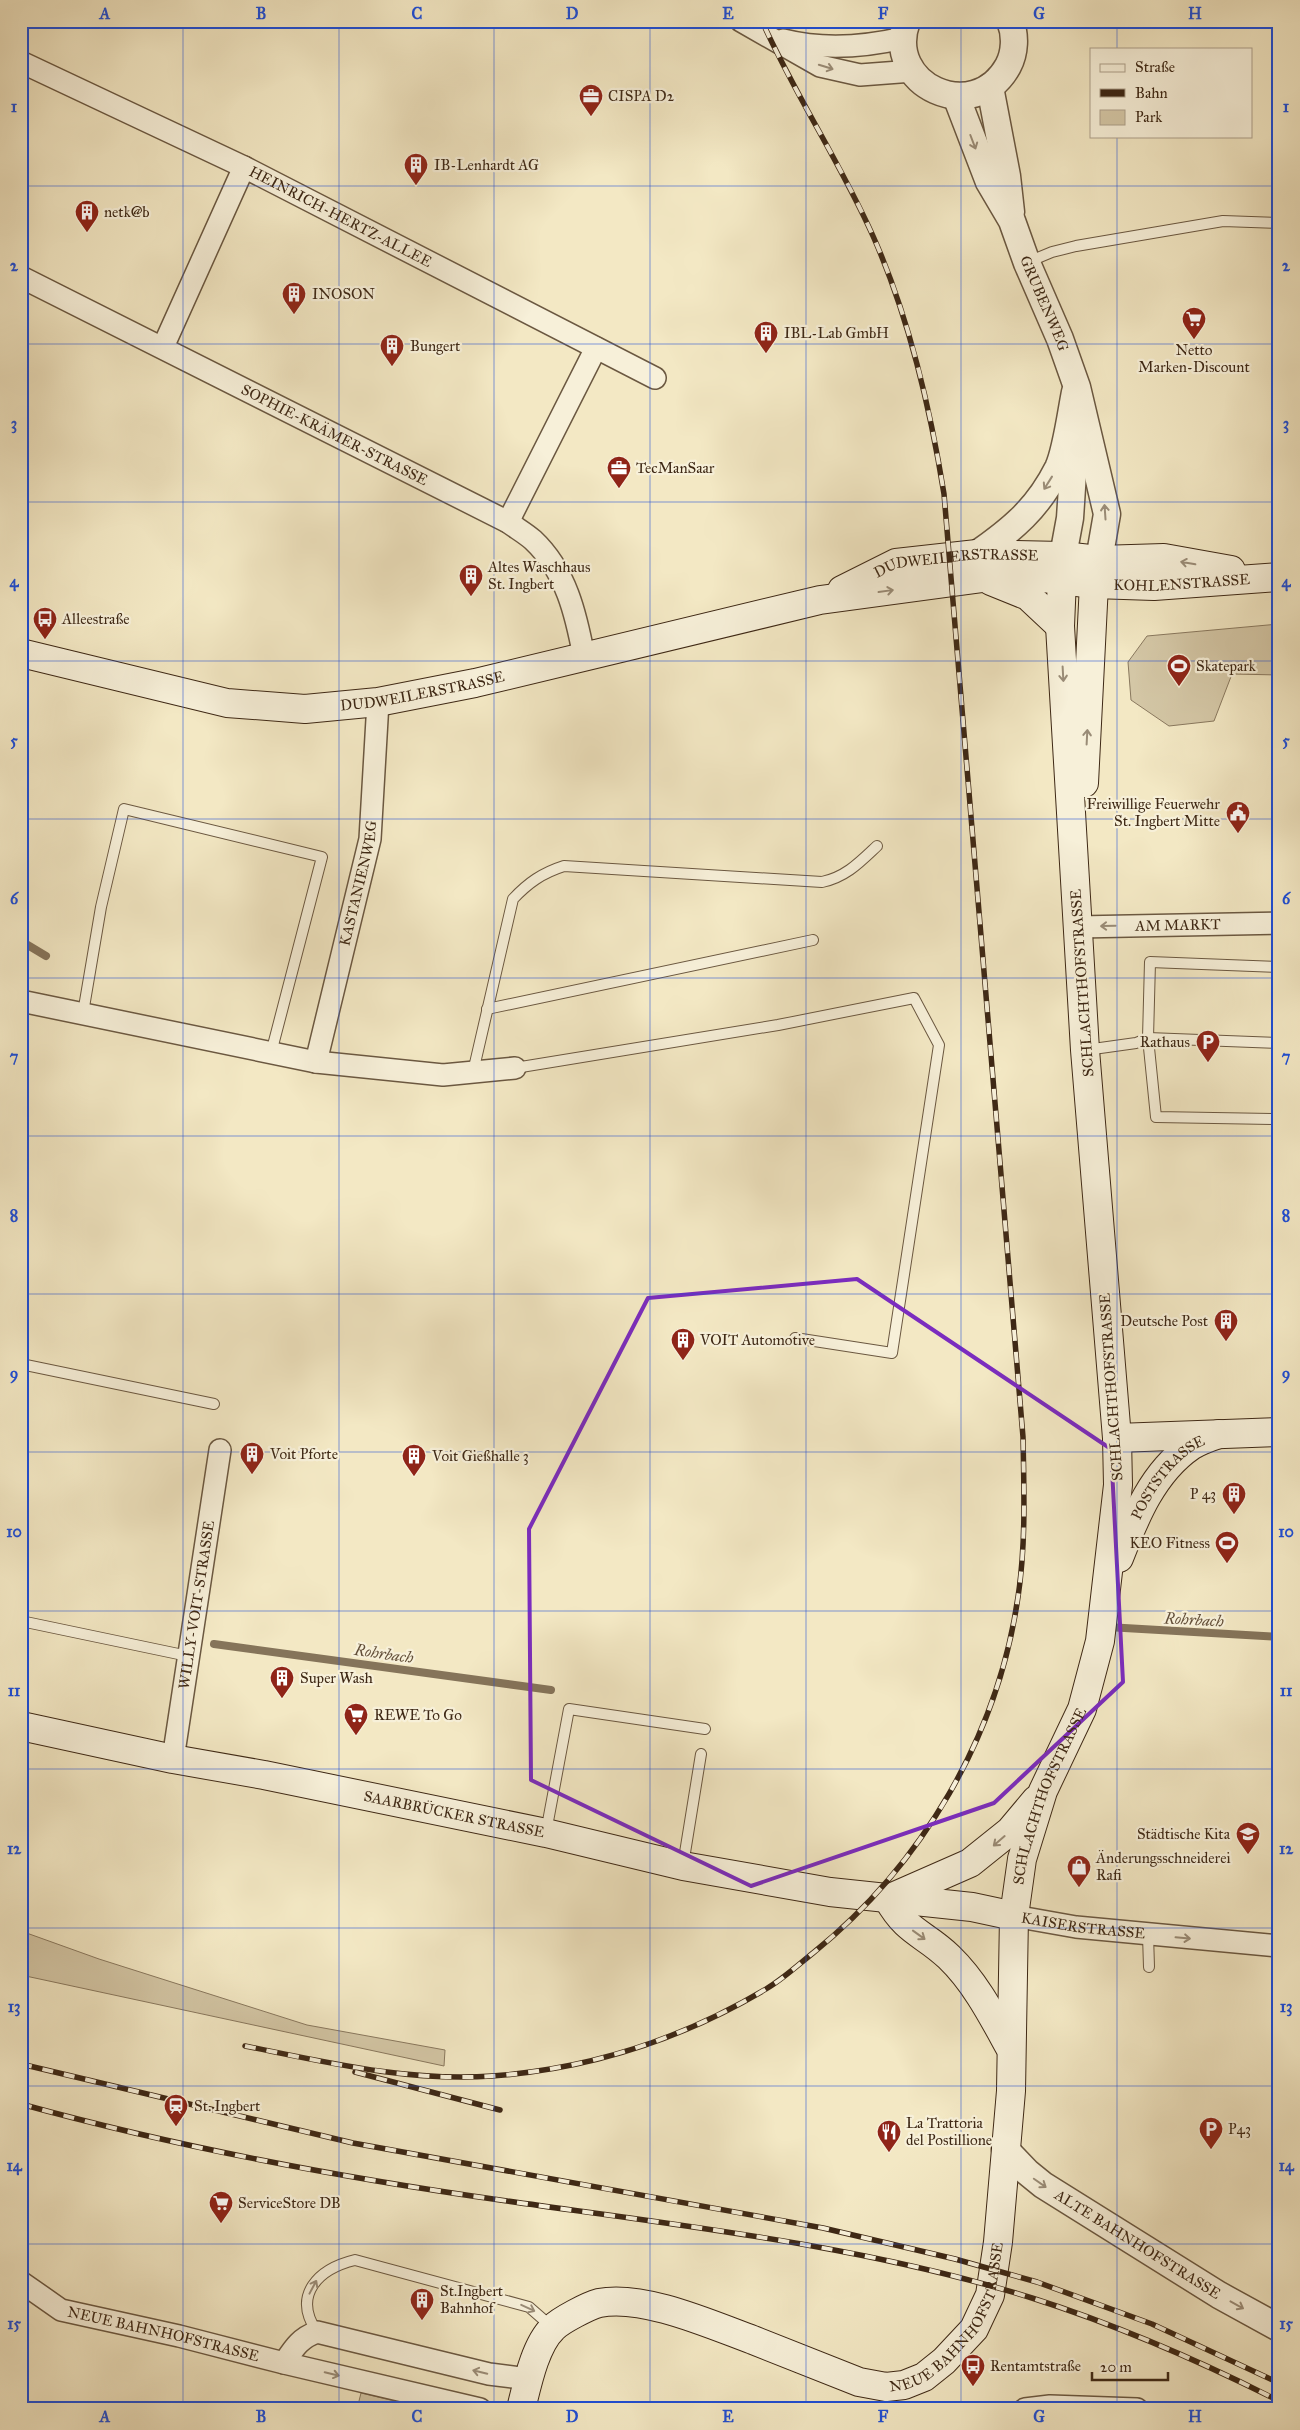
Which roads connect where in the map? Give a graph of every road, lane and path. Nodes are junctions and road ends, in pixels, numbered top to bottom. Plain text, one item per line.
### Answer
1 (741, 21) edge
2 (1013, 23) edge
3 (905, 30) edge
4 (768, 36) junction
5 (21, 62) edge
6 (913, 72) junction
7 (990, 87) junction
8 (956, 96) junction
9 (244, 167) junction
10 (1012, 221) junction
11 (1279, 223) edge
12 (1027, 263) junction
13 (21, 277) edge
14 (163, 347) junction
15 (596, 348) junction
16 (655, 378) dead end
17 (1077, 387) junction
18 (508, 522) junction
19 (980, 566) junction
20 (1061, 568) junction
21 (1097, 572) junction
22 (1274, 577) edge
23 (1060, 626) junction
24 (21, 653) edge
25 (584, 656) junction
26 (378, 702) junction
27 (877, 846) dead end
28 (1075, 873) junction
29 (1279, 923) edge
30 (1078, 926) junction
31 (813, 940) dead end
32 (1279, 967) edge
33 (21, 1001) edge
34 (487, 1009) junction
35 (83, 1013) junction
36 (1148, 1038) junction
37 (1279, 1043) edge
38 (1085, 1050) junction
39 (271, 1053) junction
40 (316, 1062) junction
41 (515, 1068) joint
42 (473, 1072) junction
43 (1279, 1119) edge
44 (795, 1338) dead end
45 (21, 1364) edge
46 (214, 1404) dead end
47 (1279, 1432) edge
48 (1219, 1434) junction
49 (1117, 1438) junction
50 (220, 1450) dead end
51 (1106, 1589) junction
52 (21, 1621) edge
53 (188, 1656) junction
54 (21, 1726) edge
55 (706, 1729) dead end
56 (701, 1754) dead end
57 (172, 1759) junction
58 (1043, 1791) junction
59 (546, 1833) junction
60 (683, 1866) junction
61 (888, 1899) junction
62 (1014, 1916) junction
63 (1148, 1935) junction
64 (1279, 1946) edge
65 (1148, 1967) dead end
66 (1010, 2048) junction
67 (1005, 2149) junction
68 (21, 2282) edge
69 (1278, 2327) edge
70 (553, 2328) junction
71 (317, 2332) junction
72 (284, 2363) junction
73 (528, 2379) junction
74 (480, 2409) edge
75 (521, 2409) edge
76 (1025, 2409) edge
77 (1136, 2409) edge

1 - 4 street
2 - 7 street
3 - 4 street
3 - 6 street
4 -> 6 street
5 - 9 street, HEINRICH-HERTZ-ALLEE
6 - 8 street
7 - 8 street
7 - 10 street, GRUBENWEG
8 -> 10 street, GRUBENWEG
9 - 14 street
9 - 15 street, HEINRICH-HERTZ-ALLEE
10 - 12 street, GRUBENWEG
11 - 12 lane
12 - 17 street, GRUBENWEG
13 - 14 street, SOPHIE-KRÄMER-STRASSE
14 - 18 street, SOPHIE-KRÄMER-STRASSE
15 - 16 street, HEINRICH-HERTZ-ALLEE
15 - 18 street
17 -> 19 street
17 - 20 street, GRUBENWEG
21 -> 17 street, GRUBENWEG
18 - 25 street, SOPHIE-KRÄMER-STRASSE
19 - 20 main road, DUDWEILERSTRASSE
19 - 23 main road
19 - 25 main road, DUDWEILERSTRASSE
20 - 21 main road, DUDWEILERSTRASSE
20 - 23 main road, SCHLACHTHOFSTRASSE
21 - 22 main road, KOHLENSTRASSE
28 -> 21 main road, SCHLACHTHOFSTRASSE
23 -> 28 main road, SCHLACHTHOFSTRASSE
24 - 26 main road, DUDWEILERSTRASSE
25 - 26 main road, DUDWEILERSTRASSE
26 - 40 street, KASTANIENWEG
27 - 34 lane
28 - 30 main road, SCHLACHTHOFSTRASSE
29 -> 30 street, AM MARKT
30 - 38 main road, SCHLACHTHOFSTRASSE
31 - 34 lane
32 - 36 lane
33 - 35 street
34 - 42 lane
35 - 39 street
35 - 39 lane
36 - 37 lane
36 - 38 lane
36 - 43 lane
38 - 49 main road, SCHLACHTHOFSTRASSE
39 - 40 street
40 - 42 street
41 - 42 street
41 - 44 lane
45 - 46 lane
47 - 48 main road, POSTSTRASSE
48 - 49 main road, POSTSTRASSE
48 - 51 main road, POSTSTRASSE
49 - 51 main road, SCHLACHTHOFSTRASSE
50 - 53 street, WILLY-VOIT-STRASSE
51 - 58 main road, SCHLACHTHOFSTRASSE
52 - 53 lane
53 - 57 street, WILLY-VOIT-STRASSE
54 - 57 main road, SAARBRÜCKER STRASSE
55 - 59 lane
56 - 60 lane
57 - 59 main road, SAARBRÜCKER STRASSE
58 -> 61 main road
58 - 62 main road, SCHLACHTHOFSTRASSE
59 - 60 main road, SAARBRÜCKER STRASSE
60 - 61 main road, SAARBRÜCKER STRASSE
61 - 62 main road, KAISERSTRASSE
61 -> 66 main road
62 - 63 street, KAISERSTRASSE
62 - 66 main road, NEUE BAHNHOFSTRASSE
63 -> 64 street, KAISERSTRASSE
63 - 65 lane
66 - 67 main road, NEUE BAHNHOFSTRASSE
67 -> 69 street, ALTE BAHNHOFSTRASSE
67 - 70 main road, NEUE BAHNHOFSTRASSE
68 - 72 street, NEUE BAHNHOFSTRASSE
71 -> 70 lane
70 - 73 main road
71 - 72 street
73 -> 71 street
72 -> 74 street, NEUE BAHNHOFSTRASSE
73 - 75 main road
76 - 77 street

